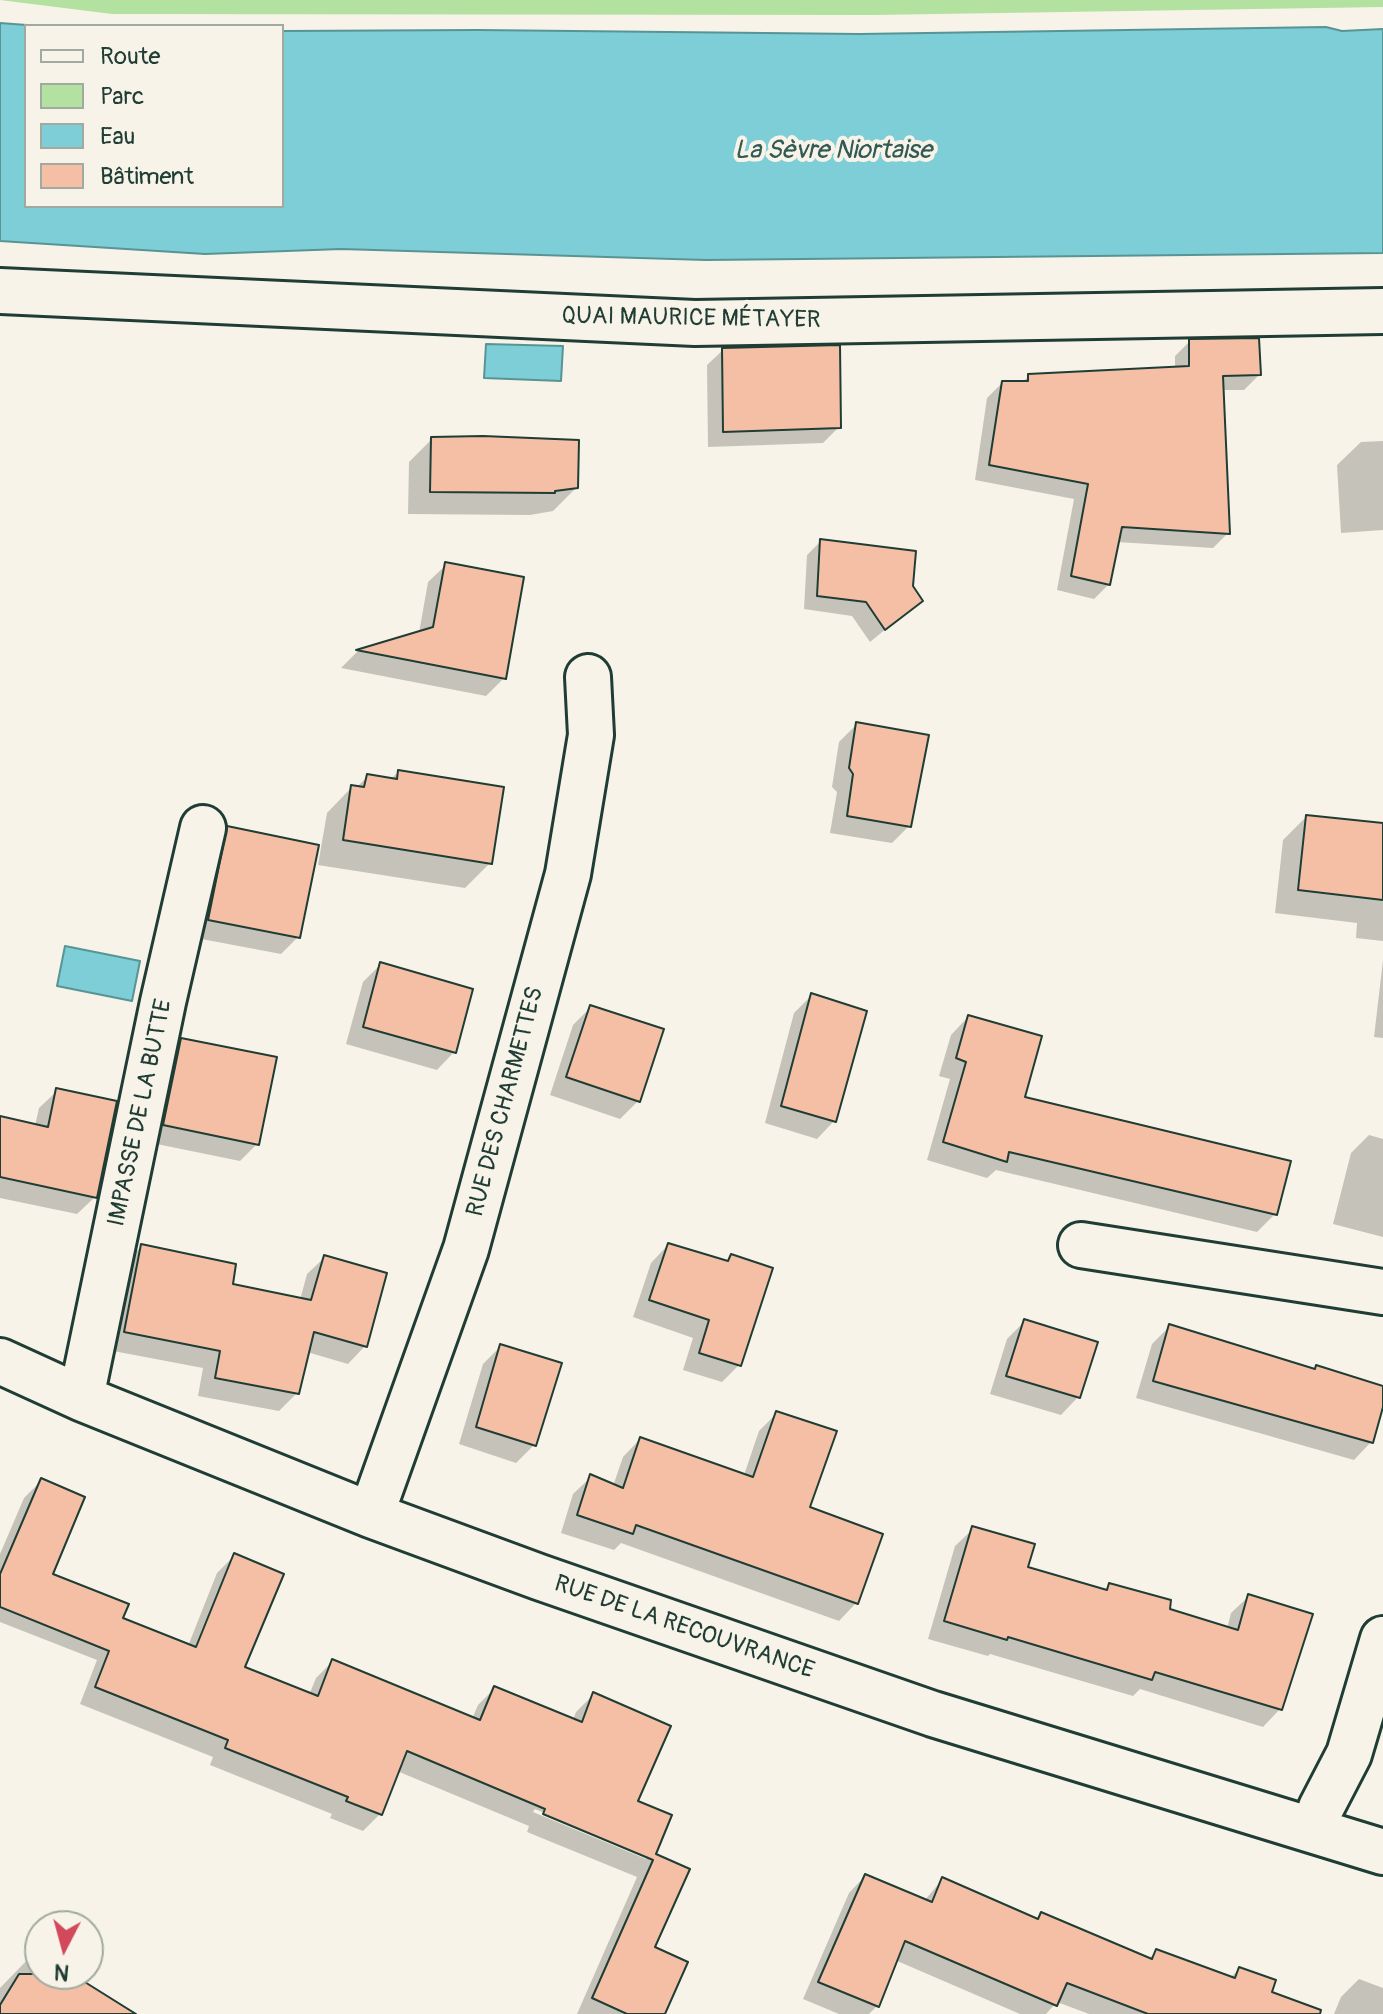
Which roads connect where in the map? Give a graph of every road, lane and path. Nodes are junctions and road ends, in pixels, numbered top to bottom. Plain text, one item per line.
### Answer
1 (0, 291) edge
2 (1383, 311) edge
3 (588, 677) dead end
4 (203, 828) dead end
5 (1081, 1245) dead end
6 (1383, 1292) edge
7 (0, 1361) edge
8 (81, 1398) junction
9 (371, 1515) junction
10 (1383, 1639) edge
11 (1314, 1830) junction
12 (1383, 1852) edge

1 - 2 street, QUAI MAURICE MÉTAYER
3 - 9 street, RUE DES CHARMETTES
4 - 8 street, IMPASSE DE LA BUTTE
5 - 6 street
7 - 8 street, RUE DE LA RECOUVRANCE
8 - 9 street, RUE DE LA RECOUVRANCE
9 - 11 street, RUE DE LA RECOUVRANCE
10 - 11 street
11 - 12 street, RUE DE LA RECOUVRANCE

